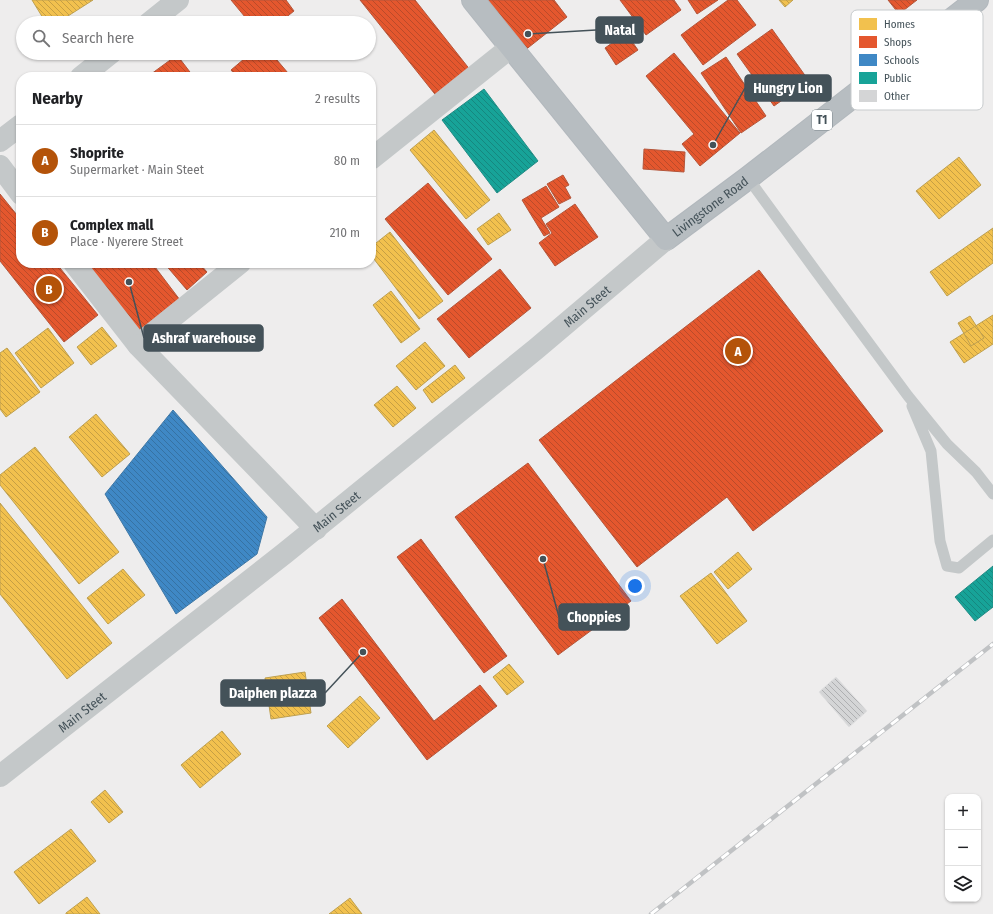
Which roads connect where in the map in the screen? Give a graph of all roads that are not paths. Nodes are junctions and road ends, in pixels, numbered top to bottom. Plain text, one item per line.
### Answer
1 (178, 0) edge
2 (472, 0) edge
3 (977, 0) edge
4 (964, 10) edge
5 (158, 16) edge
6 (511, 47) junction
7 (102, 60) edge
8 (87, 72) edge
9 (851, 98) edge
10 (16, 129) edge
11 (0, 141) edge
12 (376, 155) edge
13 (0, 166) edge
14 (748, 178) junction
15 (16, 187) edge
16 (666, 239) junction
17 (78, 268) edge
18 (234, 268) edge
19 (138, 345) junction
20 (908, 396) junction
21 (993, 494) edge
22 (316, 529) junction
23 (993, 540) edge
24 (0, 776) edge

1 - 5 street
2 - 6 highway, Livingstone Road
3 - 4 highway, Livingstone Road / T1
6 - 12 street
6 - 16 highway, Livingstone Road
7 - 8 street
9 - 14 highway, Livingstone Road / T1
10 - 11 street
13 - 15 street
14 - 16 highway, Livingstone Road / T1
14 - 20 lane
16 - 22 street, Main Steet
17 - 19 street
18 - 19 street
19 - 22 street
20 - 21 lane
20 - 23 lane
22 - 24 street, Main Steet

